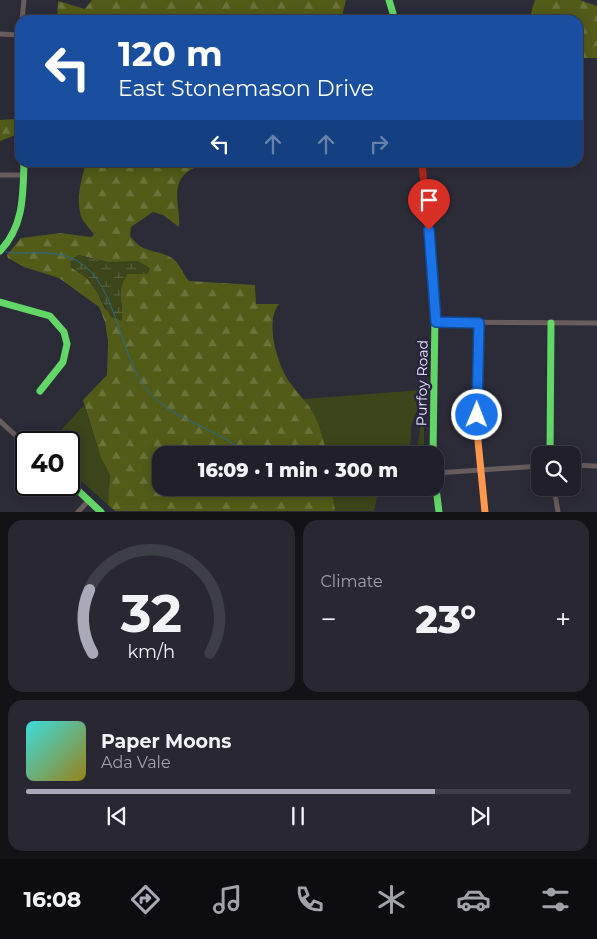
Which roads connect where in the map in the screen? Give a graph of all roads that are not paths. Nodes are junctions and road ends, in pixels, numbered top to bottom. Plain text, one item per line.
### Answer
1 (24, 0) edge
2 (389, 0) edge
3 (22, 15) edge
4 (394, 15) edge
5 (0, 34) edge
6 (15, 35) edge
7 (24, 167) edge
8 (423, 167) edge
9 (0, 175) edge
10 (24, 176) junction
11 (0, 251) edge
12 (0, 302) edge
13 (436, 322) junction
14 (479, 323) junction
15 (551, 323) junction
16 (597, 323) edge
17 (40, 391) dead end
18 (0, 421) edge
19 (15, 435) edge
20 (433, 446) edge
21 (550, 446) edge
22 (581, 465) edge
23 (597, 466) edge
24 (531, 467) edge
25 (479, 470) junction
26 (444, 472) edge
27 (80, 492) edge
28 (437, 496) edge
29 (555, 496) edge
30 (89, 500) junction
31 (78, 512) edge
32 (101, 512) edge
33 (439, 512) edge
34 (485, 512) edge
35 (558, 512) edge

1 - 3 street
2 - 4 street
5 - 6 street
7 - 10 street
8 - 13 street, Purfoy Road
9 - 10 street
10 - 11 street
12 - 17 street
13 - 14 street
13 - 20 street, Purfoy Road
14 - 15 street
14 - 25 street
15 - 16 street
15 - 21 street
18 - 19 street
22 - 23 street
24 - 25 street
25 - 26 street
25 - 34 street
27 - 30 street
28 - 33 street
29 - 35 street
30 - 31 street
30 - 32 street

